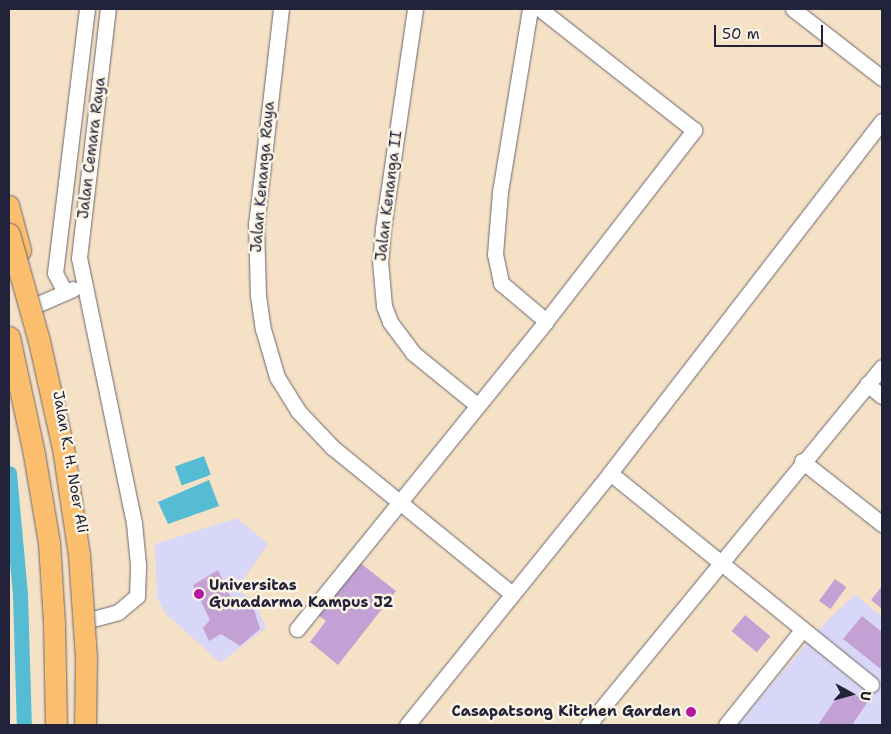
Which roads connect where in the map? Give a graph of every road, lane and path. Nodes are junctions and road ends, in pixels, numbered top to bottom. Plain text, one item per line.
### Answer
1 (88, 9) edge
2 (108, 9) edge
3 (281, 9) edge
4 (415, 9) edge
5 (530, 9) edge
6 (540, 9) edge
7 (793, 9) edge
8 (882, 78) edge
9 (882, 122) edge
10 (9, 205) edge
11 (9, 234) edge
12 (16, 257) edge
13 (84, 287) junction
14 (64, 290) junction
15 (36, 305) junction
16 (546, 322) junction
17 (9, 337) edge
18 (882, 367) edge
19 (867, 384) junction
20 (882, 396) edge
21 (477, 405) junction
22 (802, 461) junction
23 (610, 473) junction
24 (398, 504) junction
25 (882, 524) edge
26 (721, 561) junction
27 (511, 593) junction
28 (89, 620) junction
29 (297, 629) dead end
30 (802, 630) junction
31 (871, 684) dead end
32 (56, 725) edge
33 (87, 725) edge
34 (407, 725) edge
35 (588, 725) edge
36 (726, 725) edge

1 - 14 street, Jalan Cemara Raya
2 - 13 street, Jalan Cemara Raya
3 - 24 street, Jalan Kenanga Raya
4 - 21 street, Jalan Kenanga II
5 - 16 street
6 - 16 street
7 - 8 street
9 - 23 street
10 - 12 main road, Jalan K. H. Noer Ali
11 - 33 highway, bridge
12 - 15 main road, Jalan K. H. Noer Ali
13 - 14 street
13 - 28 street, Jalan Cemara Raya
14 - 15 street
15 - 28 main road, Jalan K. H. Noer Ali
16 - 21 street
17 - 32 highway
18 - 19 street
19 - 20 street
19 - 22 street
21 - 24 street
22 - 25 street
22 - 26 street
23 - 26 street
23 - 27 street
24 - 27 street, Jalan Kenanga Raya
24 - 29 street
26 - 30 street
26 - 35 street
27 - 34 street
28 - 33 main road, Jalan K. H. Noer Ali
30 - 31 street
30 - 36 street

